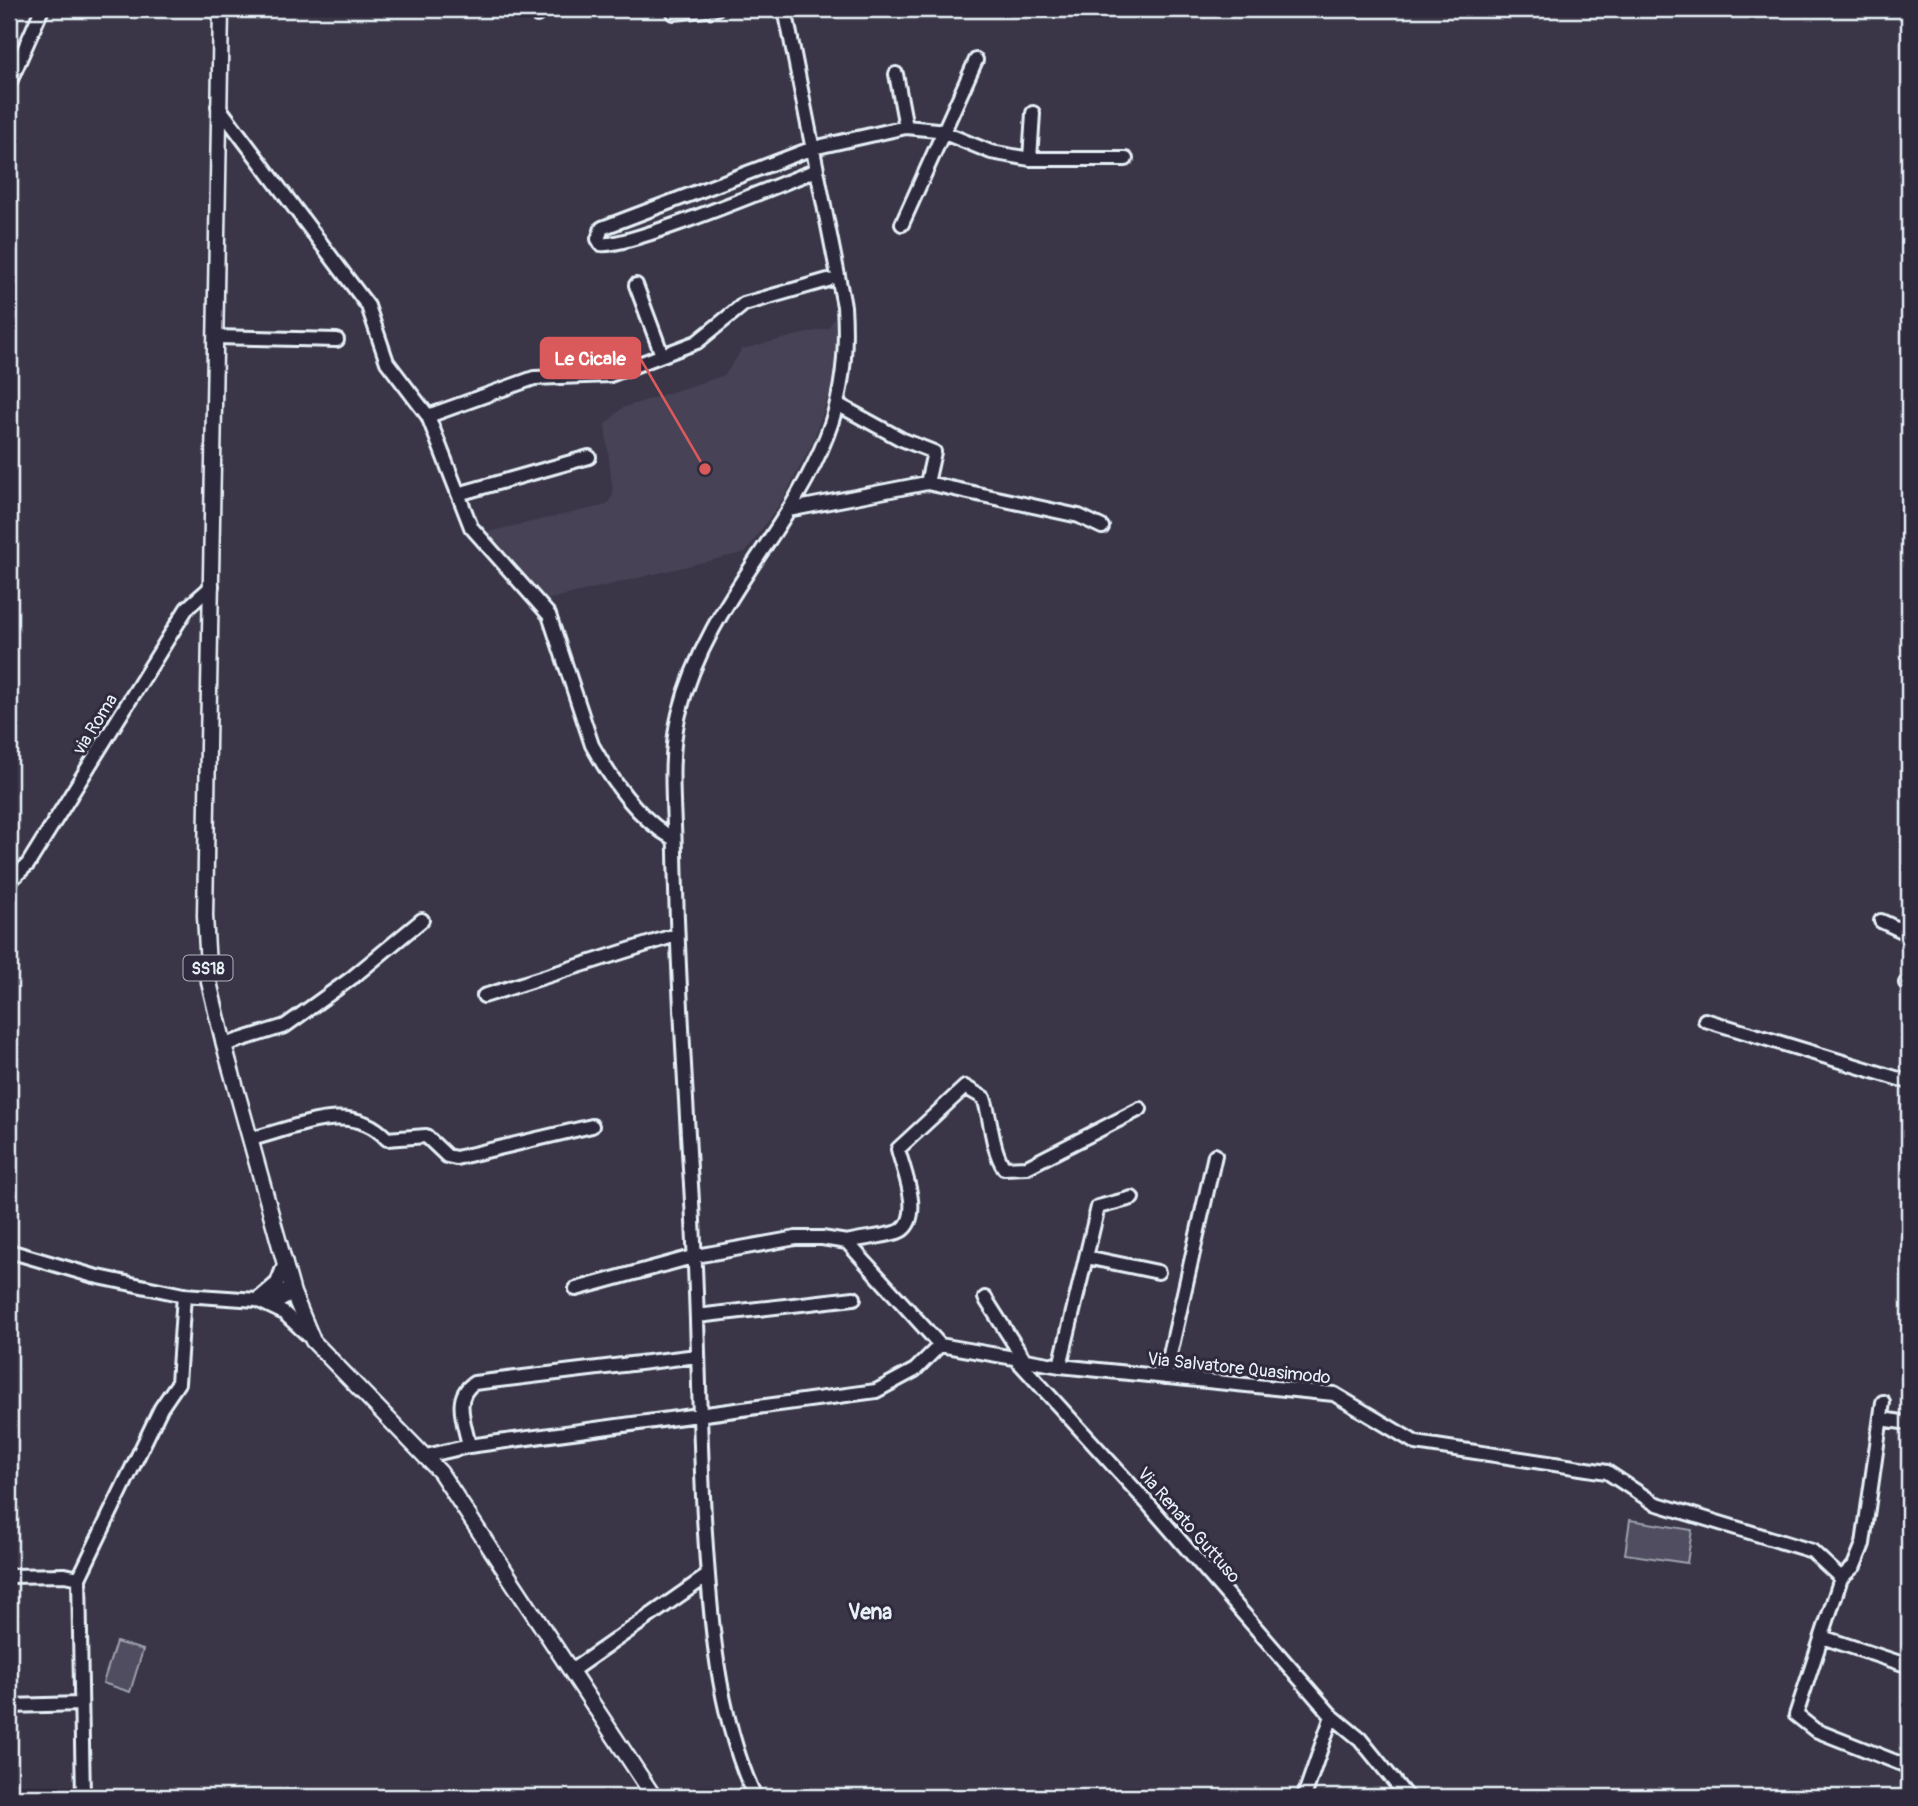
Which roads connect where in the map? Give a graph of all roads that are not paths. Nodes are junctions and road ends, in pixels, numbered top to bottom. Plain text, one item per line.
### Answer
1 (42, 9) edge
2 (221, 9) edge
3 (716, 9) edge
4 (785, 9) edge
5 (674, 13) dead end
6 (976, 60) dead end
7 (896, 74) dead end
8 (9, 84) edge
9 (218, 106) junction
10 (1033, 113) dead end
11 (906, 127) junction
12 (946, 133) junction
13 (813, 148) junction
14 (1030, 159) junction
15 (1126, 159) dead end
16 (817, 170) junction
17 (902, 224) dead end
18 (828, 280) dead end
19 (636, 285) dead end
20 (216, 337) junction
21 (337, 340) dead end
22 (662, 355) junction
23 (837, 404) junction
24 (428, 416) junction
25 (589, 457) dead end
26 (927, 482) junction
27 (458, 494) junction
28 (788, 510) junction
29 (1102, 527) dead end
30 (212, 586) junction
31 (674, 839) junction
32 (9, 881) edge
33 (422, 920) dead end
34 (1881, 921) dead end
35 (1909, 934) edge
36 (676, 935) junction
37 (484, 996) dead end
38 (1705, 1020) dead end
39 (224, 1045) junction
40 (1909, 1082) edge
41 (1140, 1109) dead end
42 (592, 1126) dead end
43 (251, 1139) junction
44 (1215, 1155) dead end
45 (1132, 1198) dead end
46 (847, 1242) junction
47 (9, 1251) edge
48 (696, 1256) junction
49 (1086, 1256) junction
50 (285, 1262) junction
51 (1158, 1272) dead end
52 (576, 1289) dead end
53 (293, 1293) junction
54 (184, 1295) junction
55 (854, 1298) dead end
56 (985, 1298) dead end
57 (263, 1300) junction
58 (696, 1316) junction
59 (313, 1341) junction
60 (940, 1345) junction
61 (697, 1356) junction
62 (1021, 1361) junction
63 (1060, 1367) junction
64 (1165, 1377) junction
65 (1883, 1402) dead end
66 (698, 1413) junction
67 (1881, 1419) junction
68 (1909, 1423) edge
69 (469, 1446) junction
70 (426, 1456) junction
71 (9, 1576) edge
72 (708, 1576) junction
73 (79, 1578) junction
74 (1841, 1578) junction
75 (1822, 1637) junction
76 (1909, 1666) edge
77 (571, 1671) junction
78 (81, 1704) junction
79 (9, 1706) edge
80 (1332, 1716) junction
81 (1909, 1767) edge
82 (83, 1797) edge
83 (654, 1797) edge
84 (755, 1797) edge
85 (1304, 1797) edge
86 (1407, 1797) edge

1 - 8 street
2 - 9 main road, SS18
3 - 5 street
4 - 13 street
6 - 12 street
7 - 11 street
9 - 20 main road, SS18
9 - 24 street
10 - 14 street
11 - 12 street
11 - 13 street
12 - 14 street
12 - 17 street
13 - 16 street
13 - 16 street
14 - 15 street
16 - 23 street
18 - 22 street
19 - 22 street
20 - 21 street
20 - 30 main road, SS18
22 - 24 street
23 - 26 street
23 - 28 street
24 - 27 street
25 - 27 street
26 - 28 street
26 - 29 street
27 - 31 street
28 - 31 street
30 - 32 street, via Roma
30 - 39 main road, SS18
31 - 36 street
33 - 39 street
34 - 35 street
36 - 37 street
36 - 48 street
38 - 40 street
39 - 43 main road, SS18
41 - 46 street
42 - 43 street
43 - 50 main road, SS18
44 - 64 street
45 - 49 street
46 - 48 street
46 - 60 street
47 - 54 street
48 - 52 street
48 - 58 street
49 - 51 street
49 - 63 street
50 - 53 main road, SS18
50 - 57 street
53 - 57 street
53 - 59 main road, SS18
54 - 57 street
54 - 73 street
55 - 58 street
56 - 62 street, Via Renato Guttuso
57 - 59 street
58 - 61 street
59 - 70 main road, SS18
60 - 62 street, Via Salvatore Quasimodo
60 - 66 street
61 - 66 street
61 - 69 street
62 - 63 street, Via Salvatore Quasimodo
62 - 80 street, Via Renato Guttuso
63 - 64 street, Via Salvatore Quasimodo
64 - 74 street, Via Salvatore Quasimodo
65 - 67 street
66 - 69 street
66 - 72 street
67 - 68 street
67 - 74 street
69 - 70 street
70 - 77 main road, SS18
71 - 73 street
72 - 77 street
72 - 84 street
73 - 78 street
74 - 75 street
75 - 76 street
75 - 81 street
77 - 83 main road, SS18
78 - 79 street
78 - 82 street
80 - 85 street
80 - 86 street, Via Renato Guttuso

